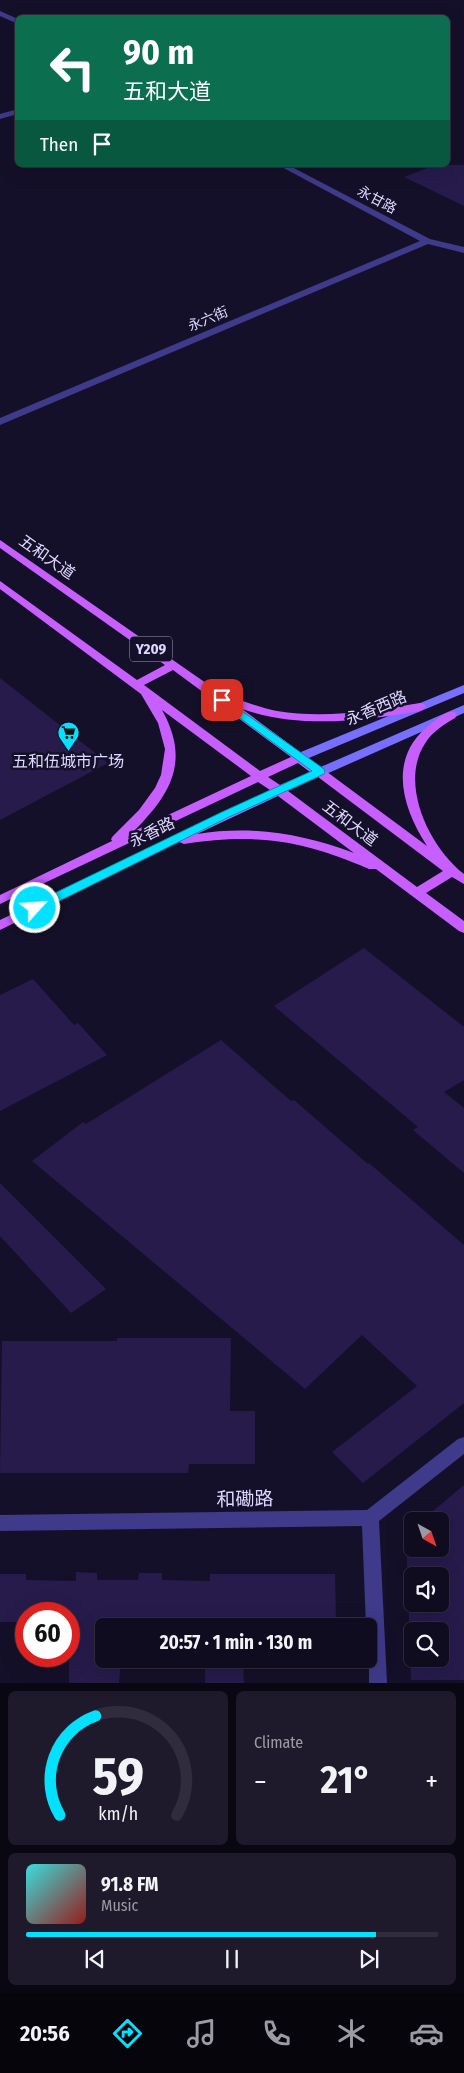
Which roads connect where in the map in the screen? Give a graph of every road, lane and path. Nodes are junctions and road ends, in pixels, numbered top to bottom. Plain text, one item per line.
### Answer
1 (0, 13) edge
2 (15, 20) edge
3 (15, 112) edge
4 (0, 117) edge
5 (286, 167) edge
6 (427, 241) junction
7 (464, 250) edge
8 (0, 422) edge
9 (0, 543) edge
10 (0, 584) edge
11 (173, 666) junction
12 (138, 686) junction
13 (206, 688) junction
14 (464, 689) edge
15 (420, 707) junction
16 (464, 709) edge
17 (450, 715) junction
18 (300, 758) junction
19 (320, 772) junction
20 (260, 776) junction
21 (280, 790) junction
22 (156, 849) junction
23 (100, 852) junction
24 (452, 871) junction
25 (397, 878) junction
26 (464, 880) edge
27 (417, 893) junction
28 (0, 900) edge
29 (0, 925) edge
30 (464, 928) edge
31 (464, 1444) edge
32 (370, 1518) junction
33 (0, 1523) edge
34 (378, 1683) edge

1 - 2 street
3 - 4 street
5 - 6 street, 永甘路
6 - 7 street, 永甘路
6 - 8 street, 永六街
9 - 11 main road, 五和大道 / Y209
10 - 12 main road, 五和大道 / Y209
11 - 12 main road
11 - 13 main road, 五和大道 / Y209
12 - 20 main road, 五和大道 / Y209
12 - 23 main road
13 - 15 main road
13 - 18 main road, 五和大道 / Y209
14 - 15 main road, 永香西路
15 - 18 main road, 永香西路
16 - 17 main road
17 - 19 main road
17 - 24 main road
18 - 19 main road, 五和大道 / Y209
18 - 20 main road, 永香路
19 - 21 main road, 永香路
19 - 24 main road, 五和大道 / Y209
20 - 21 main road, 五和大道 / Y209
20 - 23 main road, 永香路
21 - 22 main road, 永香路
21 - 25 main road, 五和大道 / Y209
22 - 25 main road
22 - 29 main road, 永香路
23 - 28 main road, 永香路
24 - 26 main road, 五和大道 / Y209
24 - 27 main road
25 - 27 main road, 五和大道 / Y209
27 - 30 main road, 五和大道 / Y209
31 - 32 street
32 - 33 street, 和磡路
32 - 34 street

